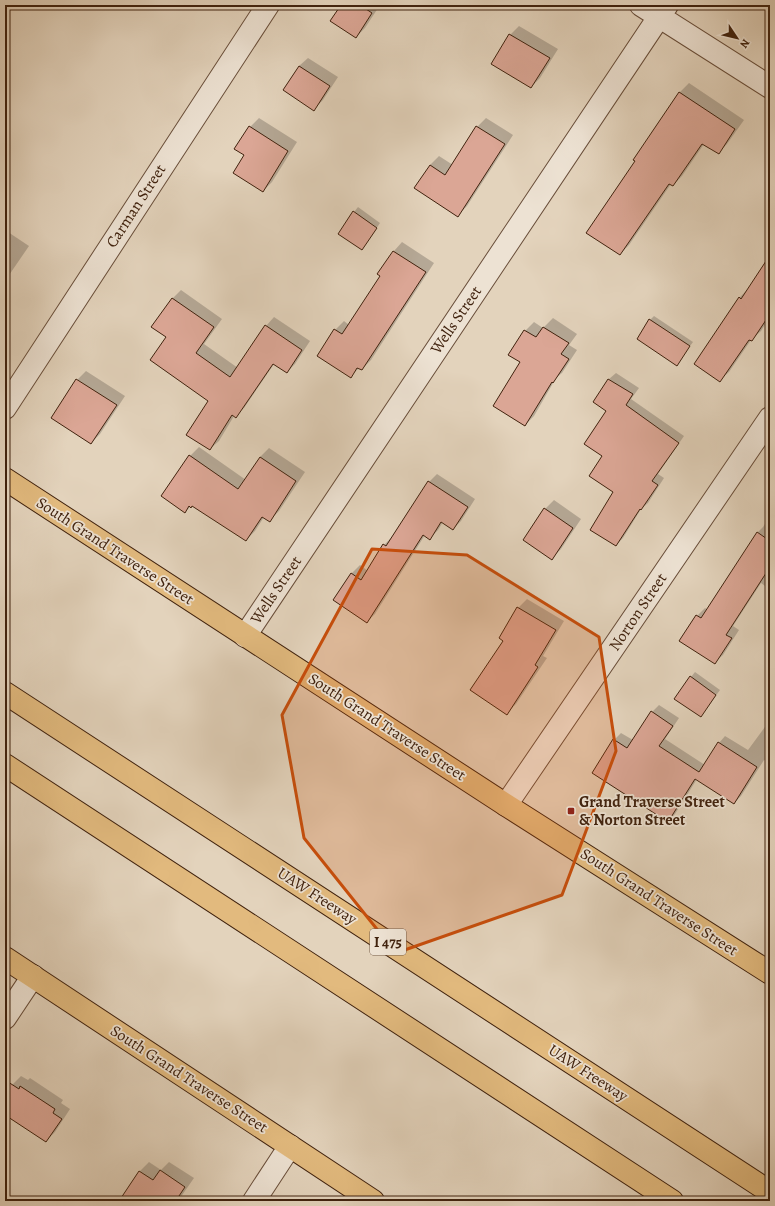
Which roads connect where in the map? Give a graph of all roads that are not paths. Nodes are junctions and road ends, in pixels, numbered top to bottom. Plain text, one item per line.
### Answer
1 (268, 5) edge
2 (641, 5) edge
3 (663, 11) edge
4 (770, 87) edge
5 (5, 408) edge
6 (770, 418) edge
7 (5, 480) edge
8 (245, 636) junction
9 (5, 693) edge
10 (5, 765) edge
11 (506, 805) junction
12 (5, 958) edge
13 (769, 971) edge
14 (33, 976) junction
15 (5, 1018) edge
16 (290, 1146) junction
17 (770, 1192) edge
18 (254, 1201) edge
19 (373, 1201) edge
20 (672, 1201) edge

1 - 5 street, Carman Street
2 - 3 street
3 - 4 street
3 - 8 street, Wells Street
6 - 11 street, Norton Street
7 - 8 main road, South Grand Traverse Street
8 - 11 main road, South Grand Traverse Street
9 - 17 main road, UAW Freeway / I 475
10 - 20 main road
11 - 13 main road, South Grand Traverse Street
12 - 14 main road, South Grand Traverse Street
14 - 15 street
14 - 16 main road, South Grand Traverse Street
16 - 18 street
16 - 19 main road, South Grand Traverse Street

